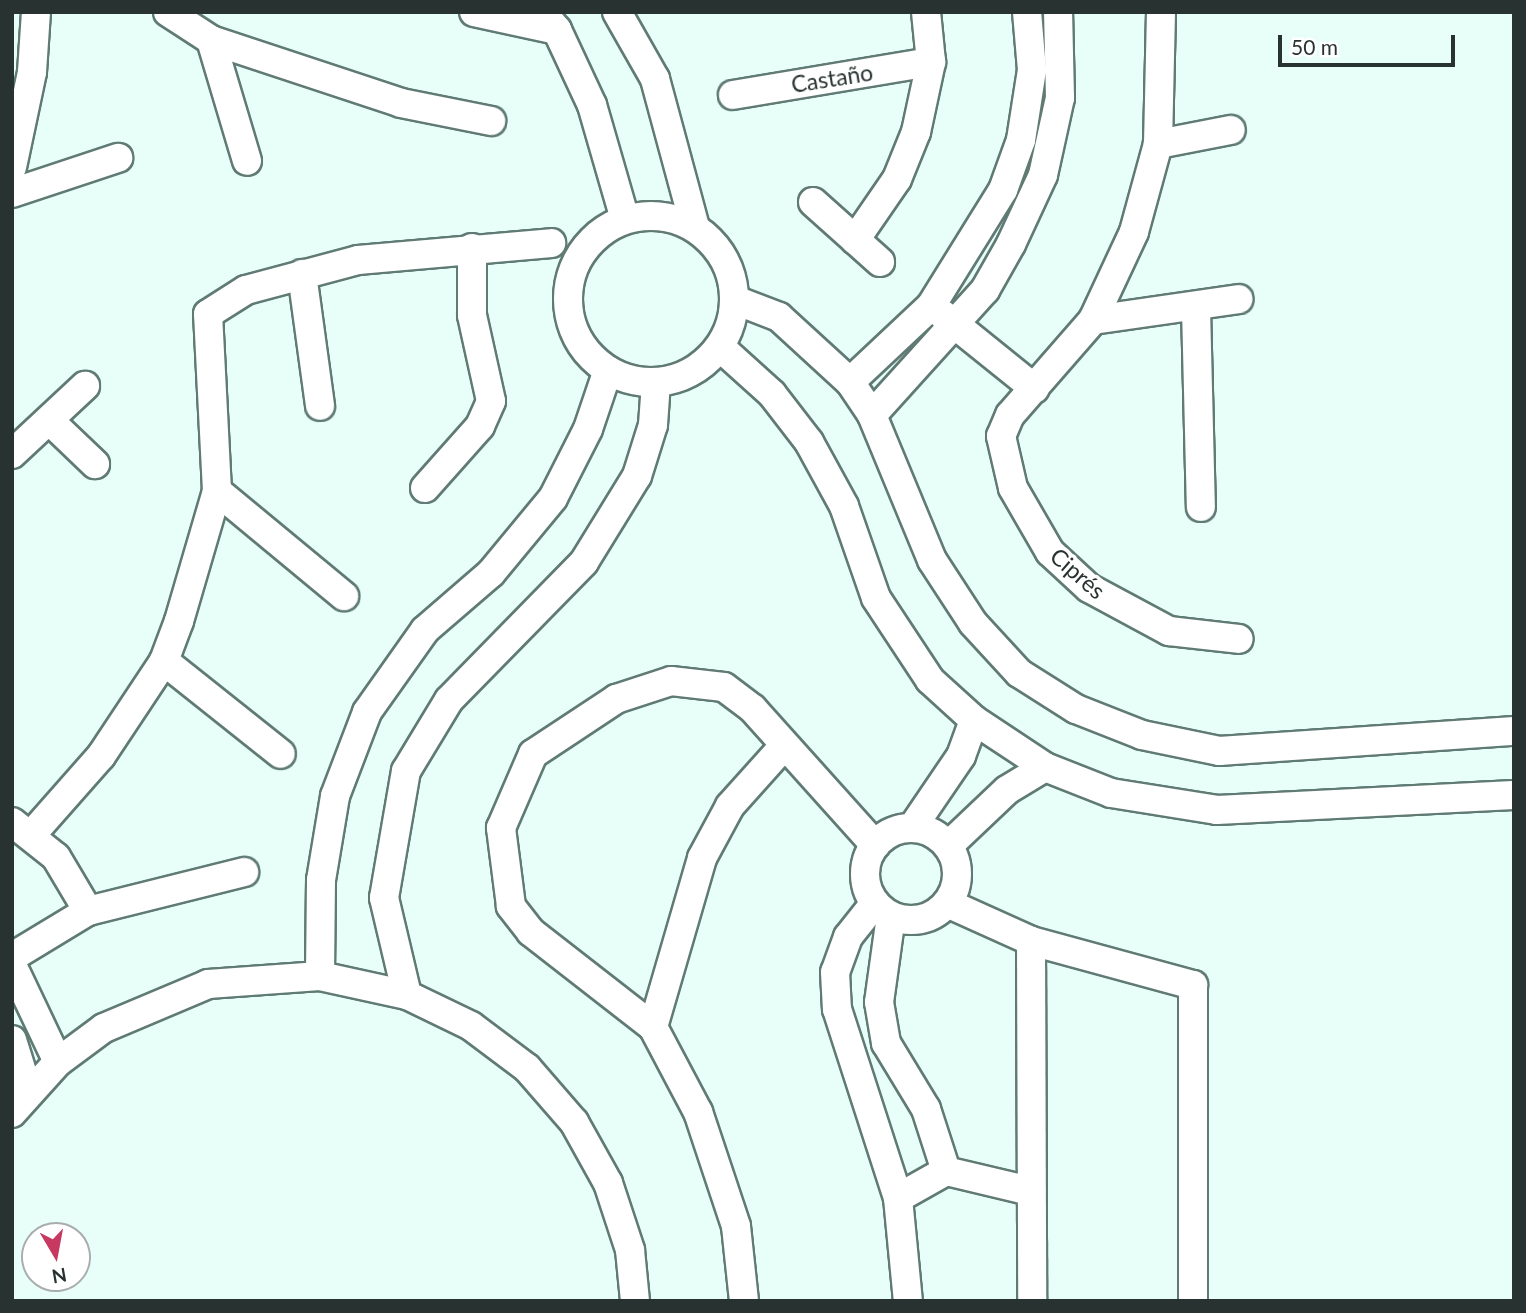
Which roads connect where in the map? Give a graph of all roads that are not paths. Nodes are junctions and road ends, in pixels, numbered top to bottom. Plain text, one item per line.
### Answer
1 (36, 12) edge
2 (167, 12) edge
3 (474, 12) edge
4 (617, 12) edge
5 (926, 12) edge
6 (1027, 12) edge
7 (1058, 12) edge
8 (1161, 12) edge
9 (549, 21) edge
10 (211, 40) junction
11 (930, 62) junction
12 (733, 95) dead end
13 (491, 121) dead end
14 (1231, 130) dead end
15 (1158, 144) junction
16 (118, 158) dead end
17 (247, 162) dead end
18 (12, 167) edge
19 (12, 193) edge
20 (813, 202) dead end
21 (625, 219) junction
22 (695, 227) junction
23 (855, 240) junction
24 (551, 243) dead end
25 (472, 247) junction
26 (880, 262) dead end
27 (302, 274) junction
28 (1238, 299) dead end
29 (735, 300) junction
30 (931, 306) junction
31 (1196, 308) junction
32 (1093, 320) junction
33 (956, 324) junction
34 (720, 347) junction
35 (886, 351) junction
36 (608, 370) junction
37 (909, 375) junction
38 (656, 382) junction
39 (850, 382) junction
40 (85, 386) dead end
41 (1035, 389) junction
42 (320, 406) dead end
43 (872, 415) junction
44 (51, 422) junction
45 (12, 454) edge
46 (95, 464) dead end
47 (425, 488) dead end
48 (218, 491) junction
49 (1201, 507) dead end
50 (344, 596) dead end
51 (1239, 639) dead end
52 (164, 662) junction
53 (974, 720) junction
54 (1514, 731) edge
55 (782, 748) junction
56 (281, 754) dead end
57 (1045, 767) junction
58 (1514, 795) edge
59 (23, 828) edge
60 (912, 828) junction
61 (875, 845) junction
62 (948, 846) junction
63 (244, 872) dead end
64 (947, 903) junction
65 (883, 909) junction
66 (88, 911) junction
67 (1031, 941) junction
68 (12, 957) edge
69 (12, 965) edge
70 (320, 976) junction
71 (407, 995) junction
72 (653, 1027) junction
73 (12, 1040) edge
74 (58, 1062) junction
75 (20, 1102) edge
76 (946, 1171) junction
77 (1030, 1191) junction
78 (898, 1198) junction
79 (635, 1301) edge
80 (744, 1301) edge
81 (908, 1301) edge
82 (1032, 1301) edge
83 (1193, 1301) edge

1 - 18 street
2 - 10 street
3 - 9 street
4 - 22 street
5 - 11 street
6 - 30 street
7 - 33 street
8 - 15 street, Ciprés
9 - 21 street
10 - 13 street
10 - 17 street
11 - 12 street, Castaño
11 - 23 street
14 - 15 street
15 - 32 street, Ciprés
16 - 19 street
20 - 23 street
21 - 22 street
21 - 36 street
22 - 29 street
23 - 26 street
24 - 25 street
25 - 27 street
25 - 47 street
27 - 42 street
27 - 48 street
28 - 31 street
29 - 34 street
29 - 39 street
30 - 33 street
30 - 35 street
31 - 32 street
31 - 49 street
32 - 41 street, Ciprés
33 - 37 street
33 - 41 street
34 - 38 street
34 - 53 street
35 - 37 street
35 - 39 street
36 - 38 street
36 - 70 street
37 - 43 street
38 - 71 street
39 - 43 street
40 - 44 street
41 - 51 street, Ciprés
43 - 54 street
44 - 45 street
44 - 46 street
48 - 50 street
48 - 52 street
52 - 56 street
52 - 59 street
53 - 57 street
53 - 60 street
55 - 61 street
55 - 72 street
55 - 72 street
57 - 58 street
57 - 62 street
59 - 66 street
60 - 61 street
60 - 62 street
61 - 65 street
62 - 64 street
63 - 66 street
64 - 65 street
64 - 67 street
65 - 76 street
65 - 78 street
66 - 68 street
67 - 77 street
67 - 83 street
69 - 74 street
70 - 71 street
70 - 74 street
71 - 79 street
72 - 80 street
73 - 75 street
74 - 75 street
76 - 77 street
76 - 78 street
77 - 82 street
78 - 81 street

